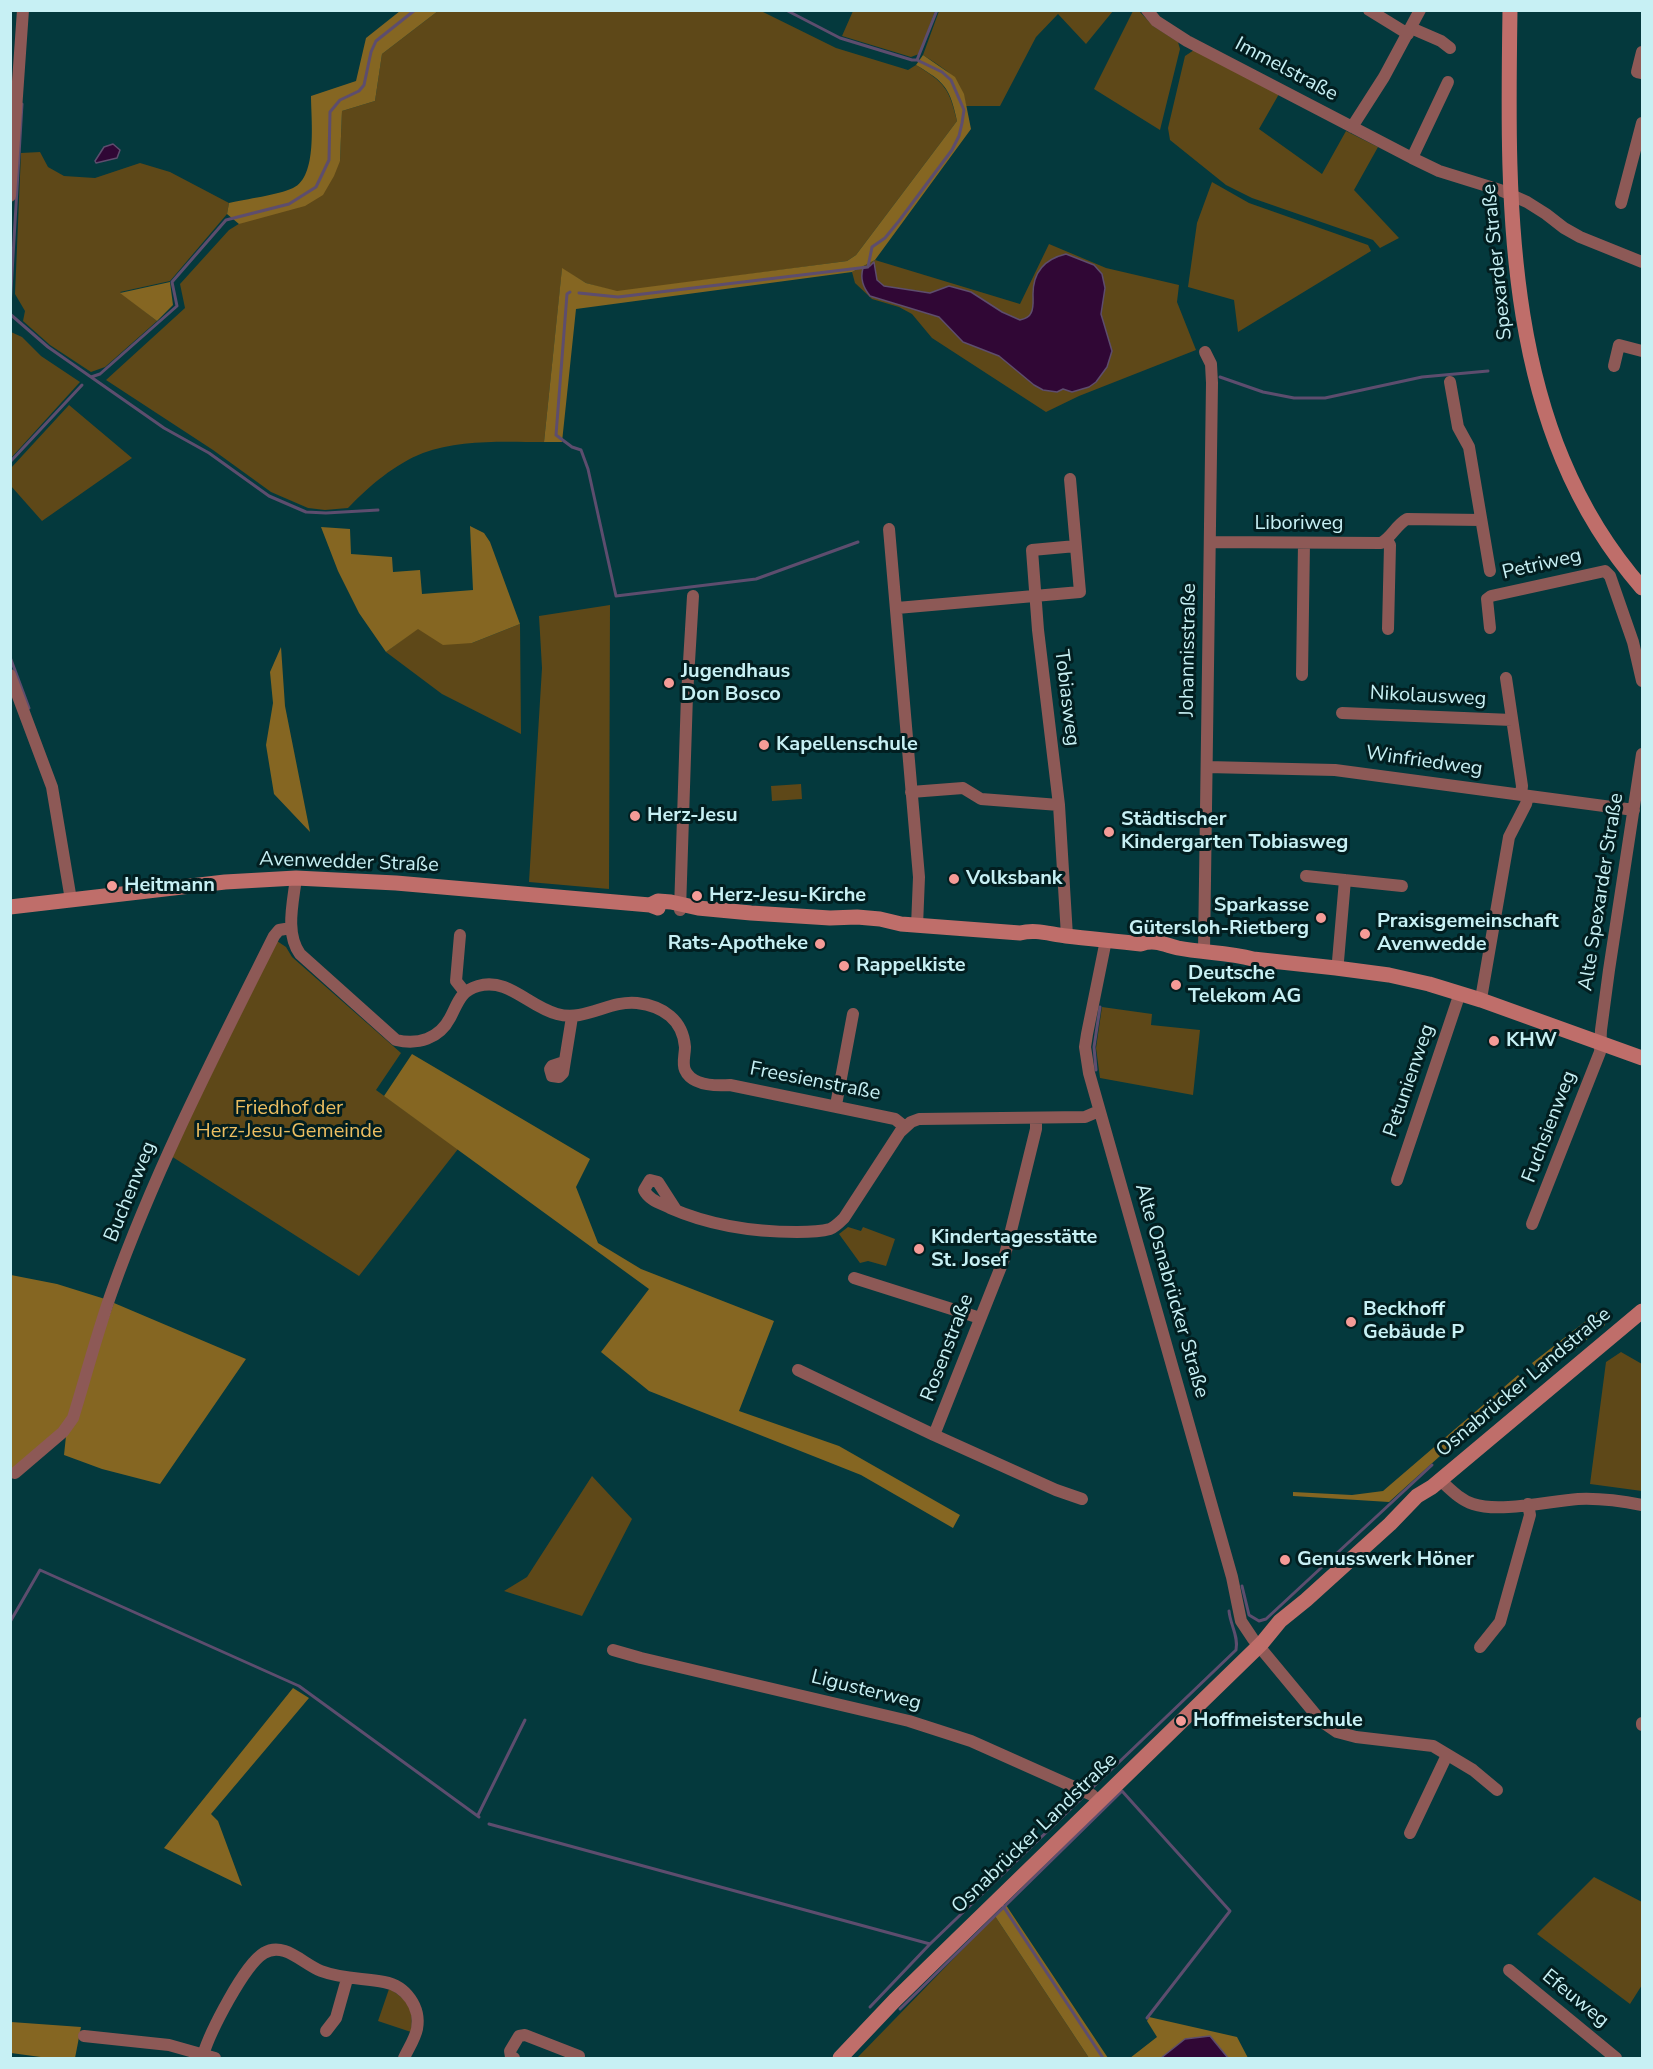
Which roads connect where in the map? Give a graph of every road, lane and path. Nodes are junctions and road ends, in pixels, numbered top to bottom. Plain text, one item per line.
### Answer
1 (22, 10) edge
2 (1147, 10) edge
3 (1370, 10) edge
4 (1420, 10) edge
5 (1510, 10) edge
6 (1410, 31) junction
7 (1450, 48) dead end
8 (1642, 52) edge
9 (1640, 73) edge
10 (1448, 82) dead end
11 (1642, 123) edge
12 (1352, 127) junction
13 (1412, 158) junction
14 (1637, 165) edge
15 (1510, 195) junction
16 (10, 196) edge
17 (1621, 203) dead end
18 (1642, 262) edge
19 (1642, 351) edge
20 (1205, 352) dead end
21 (1614, 366) dead end
22 (1450, 382) dead end
23 (1070, 478) dead end
24 (1481, 520) junction
25 (889, 529) dead end
26 (1387, 540) junction
27 (1210, 542) junction
28 (1304, 543) junction
29 (1076, 546) junction
30 (1490, 571) dead end
31 (1642, 588) edge
32 (693, 596) dead end
33 (1035, 596) junction
34 (897, 608) junction
35 (1490, 628) dead end
36 (1388, 629) dead end
37 (10, 675) edge
38 (1302, 675) dead end
39 (1506, 678) dead end
40 (1642, 681) edge
41 (1342, 713) dead end
42 (1512, 720) junction
43 (1642, 754) edge
44 (1207, 767) junction
45 (910, 792) junction
46 (1524, 796) junction
47 (1059, 805) junction
48 (1634, 810) junction
49 (1306, 876) dead end
50 (296, 878) junction
51 (1345, 880) junction
52 (1402, 886) dead end
53 (71, 900) junction
54 (681, 906) junction
55 (10, 907) edge
56 (917, 926) junction
57 (291, 928) junction
58 (460, 935) dead end
59 (1065, 936) junction
60 (1106, 940) junction
61 (1204, 951) junction
62 (1236, 954) junction
63 (1338, 961) junction
64 (464, 991) junction
65 (1460, 993) junction
66 (1482, 993) junction
67 (853, 1014) dead end
68 (572, 1017) junction
69 (1600, 1039) junction
70 (1642, 1047) edge
71 (1642, 1058) edge
72 (564, 1062) dead end
73 (836, 1105) junction
74 (1099, 1111) junction
75 (1036, 1118) junction
76 (905, 1127) junction
77 (1397, 1180) dead end
78 (676, 1210) dead end
79 (1533, 1224) dead end
80 (854, 1278) dead end
81 (1642, 1311) edge
82 (980, 1318) junction
83 (798, 1370) dead end
84 (934, 1436) junction
85 (15, 1473) dead end
86 (1436, 1484) junction
87 (1082, 1499) dead end
88 (1528, 1504) junction
89 (1642, 1505) edge
90 (1261, 1644) junction
91 (1480, 1647) dead end
92 (613, 1650) dead end
93 (1447, 1755) junction
94 (1497, 1790) dead end
95 (1098, 1801) junction
96 (1410, 1833) dead end
97 (1509, 1970) dead end
98 (347, 1979) junction
99 (326, 2031) dead end
100 (84, 2036) dead end
101 (188, 2054) edge
102 (209, 2057) edge
103 (580, 2057) edge
104 (404, 2058) edge
105 (514, 2058) edge
106 (840, 2058) edge
107 (1616, 2058) edge

1 - 16 street
2 - 12 street, Immelstraße
3 - 6 street
4 - 6 street
5 - 15 main road, Spexarder Straße
6 - 7 street
6 - 12 street
8 - 9 street
10 - 13 street
11 - 14 street
12 - 13 street, Immelstraße
13 - 15 street, Immelstraße
14 - 17 street
15 - 18 street, Immelstraße
15 - 31 main road, Spexarder Straße
19 - 21 street
20 - 27 street, Johannisstraße
22 - 24 street
23 - 29 street
24 - 26 street
24 - 30 street
25 - 34 street
26 - 28 street, Liboriweg
26 - 36 street
27 - 28 street, Liboriweg
27 - 44 street, Johannisstraße
28 - 38 street
29 - 33 street, Tobiasweg
29 - 33 street
32 - 54 street
33 - 34 street
33 - 47 street, Tobiasweg
34 - 45 street
35 - 40 street, Petriweg
37 - 53 street
39 - 42 street, Nikolausweg
41 - 42 street, Nikolausweg
42 - 46 street, Nikolausweg
43 - 48 street, Alte Spexarder Straße
44 - 46 street, Winfriedweg
44 - 61 street, Johannisstraße
45 - 47 street
45 - 56 street
46 - 48 street, Winfriedweg
46 - 66 street
47 - 59 street, Tobiasweg
48 - 69 street, Alte Spexarder Straße
49 - 51 street
50 - 53 main road, Avenwedder Straße
50 - 54 main road, Avenwedder Straße
50 - 57 street
51 - 52 street
51 - 63 street
53 - 55 main road, Avenwedder Straße
54 - 56 main road, Avenwedder Straße
56 - 59 main road, Avenwedder Straße
57 - 64 street
57 - 85 street, Buchenweg
58 - 64 street
59 - 60 main road, Avenwedder Straße
60 - 61 main road, Avenwedder Straße
60 - 74 street, Alte Osnabrücker Straße
61 - 62 main road, Avenwedder Straße
62 - 63 main road, Avenwedder Straße
62 - 65 main road, Avenwedder Straße
63 - 66 main road, Avenwedder Straße
64 - 68 street
65 - 69 main road, Avenwedder Straße
65 - 77 street, Petunienweg
66 - 69 main road, Avenwedder Straße
67 - 73 street
68 - 72 street
68 - 73 street, Freesienstraße
69 - 70 main road, Avenwedder Straße
69 - 71 main road, Avenwedder Straße
69 - 79 street, Fuchsienweg
73 - 76 street, Freesienstraße
74 - 75 street
74 - 90 street, Alte Osnabrücker Straße
75 - 76 street
75 - 82 street, Rosenstraße
76 - 78 street
80 - 82 street
81 - 86 main road, Osnabrücker Landstraße
82 - 84 street, Rosenstraße
83 - 84 street
84 - 87 street
86 - 88 street
86 - 90 main road, Osnabrücker Landstraße
88 - 89 street
88 - 91 street
90 - 93 street, Alte Osnabrücker Straße
90 - 95 main road, Osnabrücker Landstraße
92 - 95 street, Ligusterweg
93 - 94 street, Alte Osnabrücker Straße
93 - 96 street
95 - 106 main road, Osnabrücker Landstraße
97 - 107 street, Efeuweg
98 - 99 street
98 - 102 street
98 - 104 street
100 - 101 street
101 - 102 street
103 - 105 street

